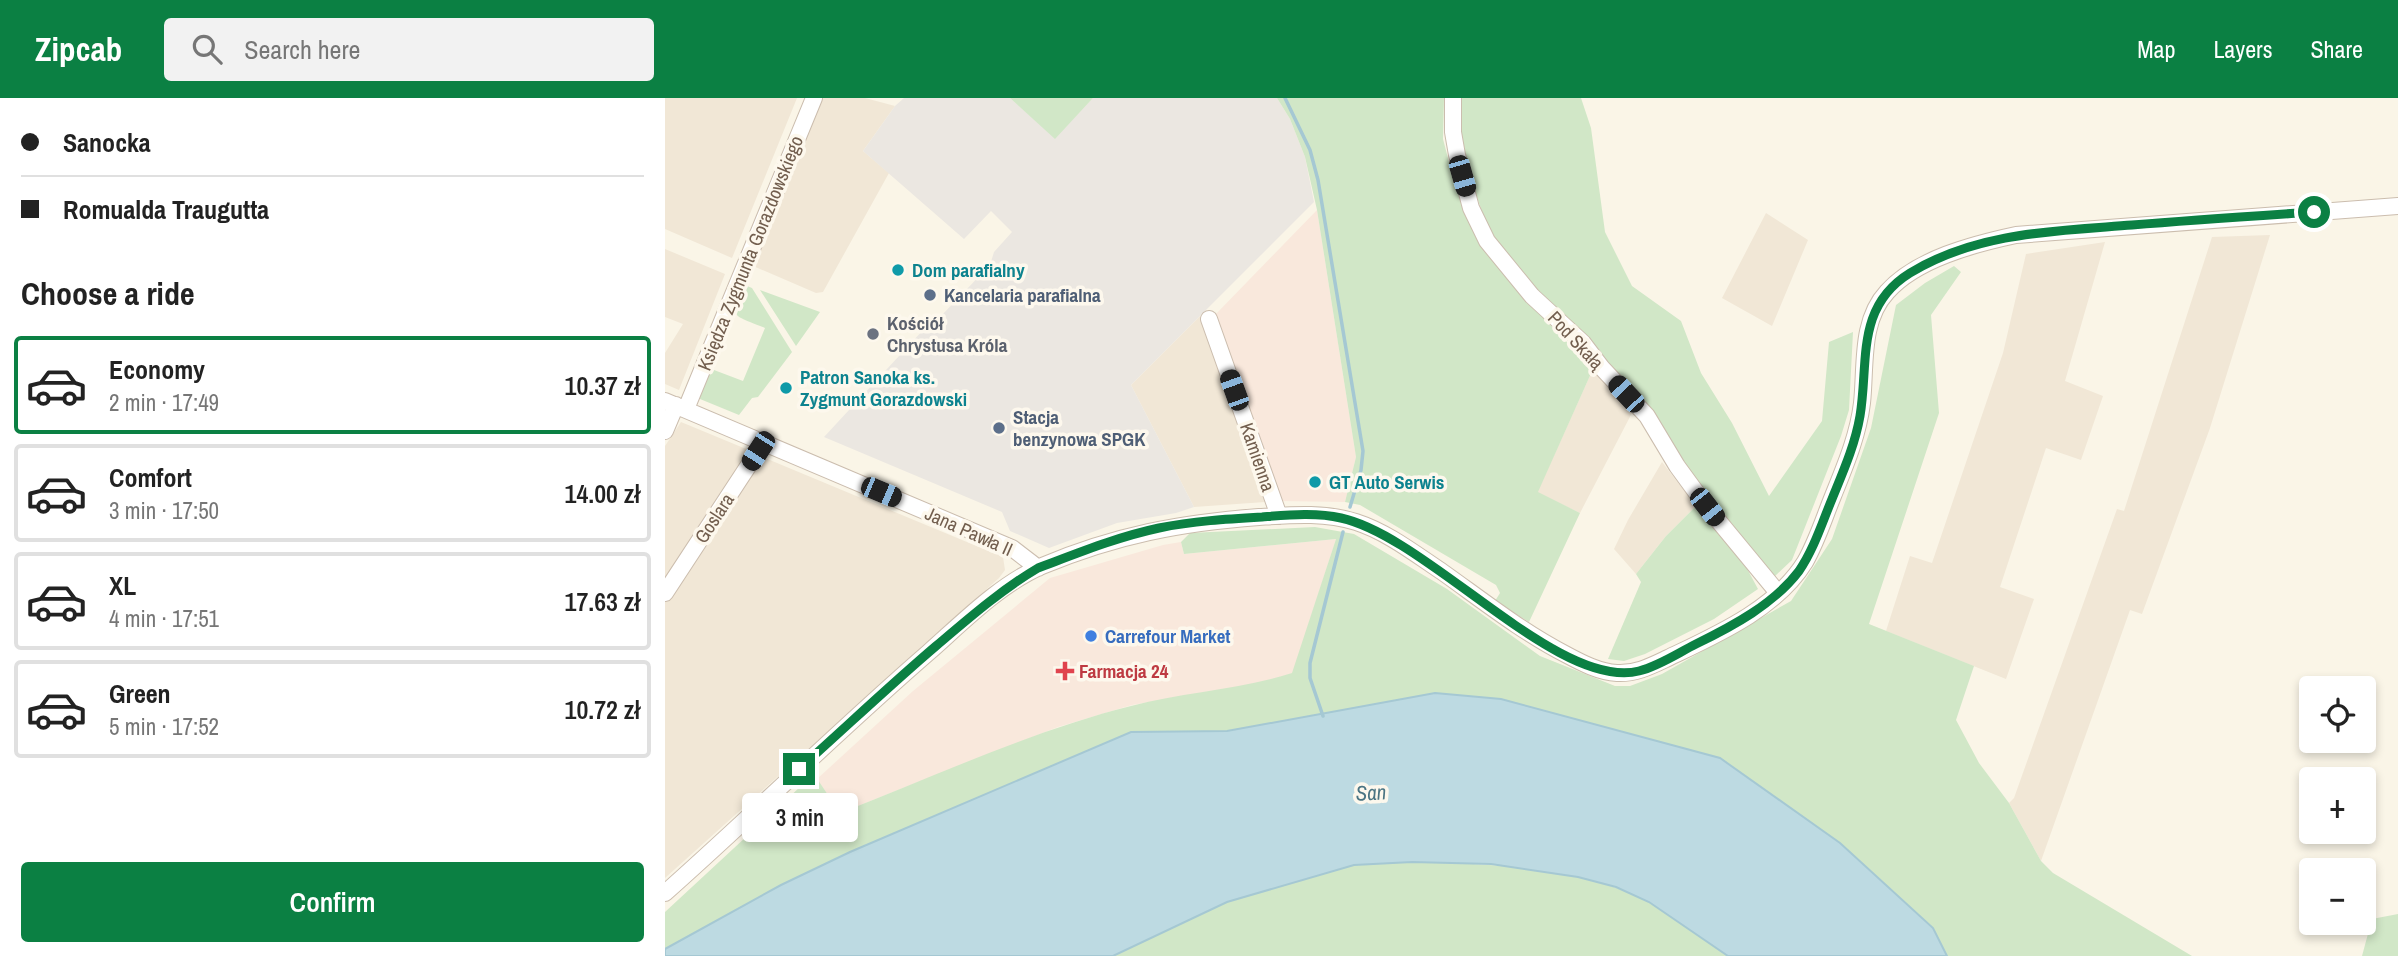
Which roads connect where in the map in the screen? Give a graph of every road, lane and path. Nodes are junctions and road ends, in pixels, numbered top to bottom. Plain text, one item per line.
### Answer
1 (814, 98) edge
2 (1453, 98) edge
3 (2398, 206) edge
4 (1209, 319) dead end
5 (676, 405) edge
6 (665, 431) edge
7 (764, 442) junction
8 (1279, 516) junction
9 (1038, 568) junction
10 (665, 593) edge
11 (1778, 593) junction
12 (665, 893) edge

1 - 5 street, Księdza Zygmunta Gorazdowskiego
2 - 11 street, Pod Skałą
3 - 11 street
4 - 8 street, Kamienna
5 - 6 street, Księdza Zygmunta Gorazdowskiego
5 - 7 street, Jana Pawła II
7 - 9 street, Jana Pawła II
7 - 10 street, Goslara
8 - 9 street
8 - 11 street
9 - 12 street

